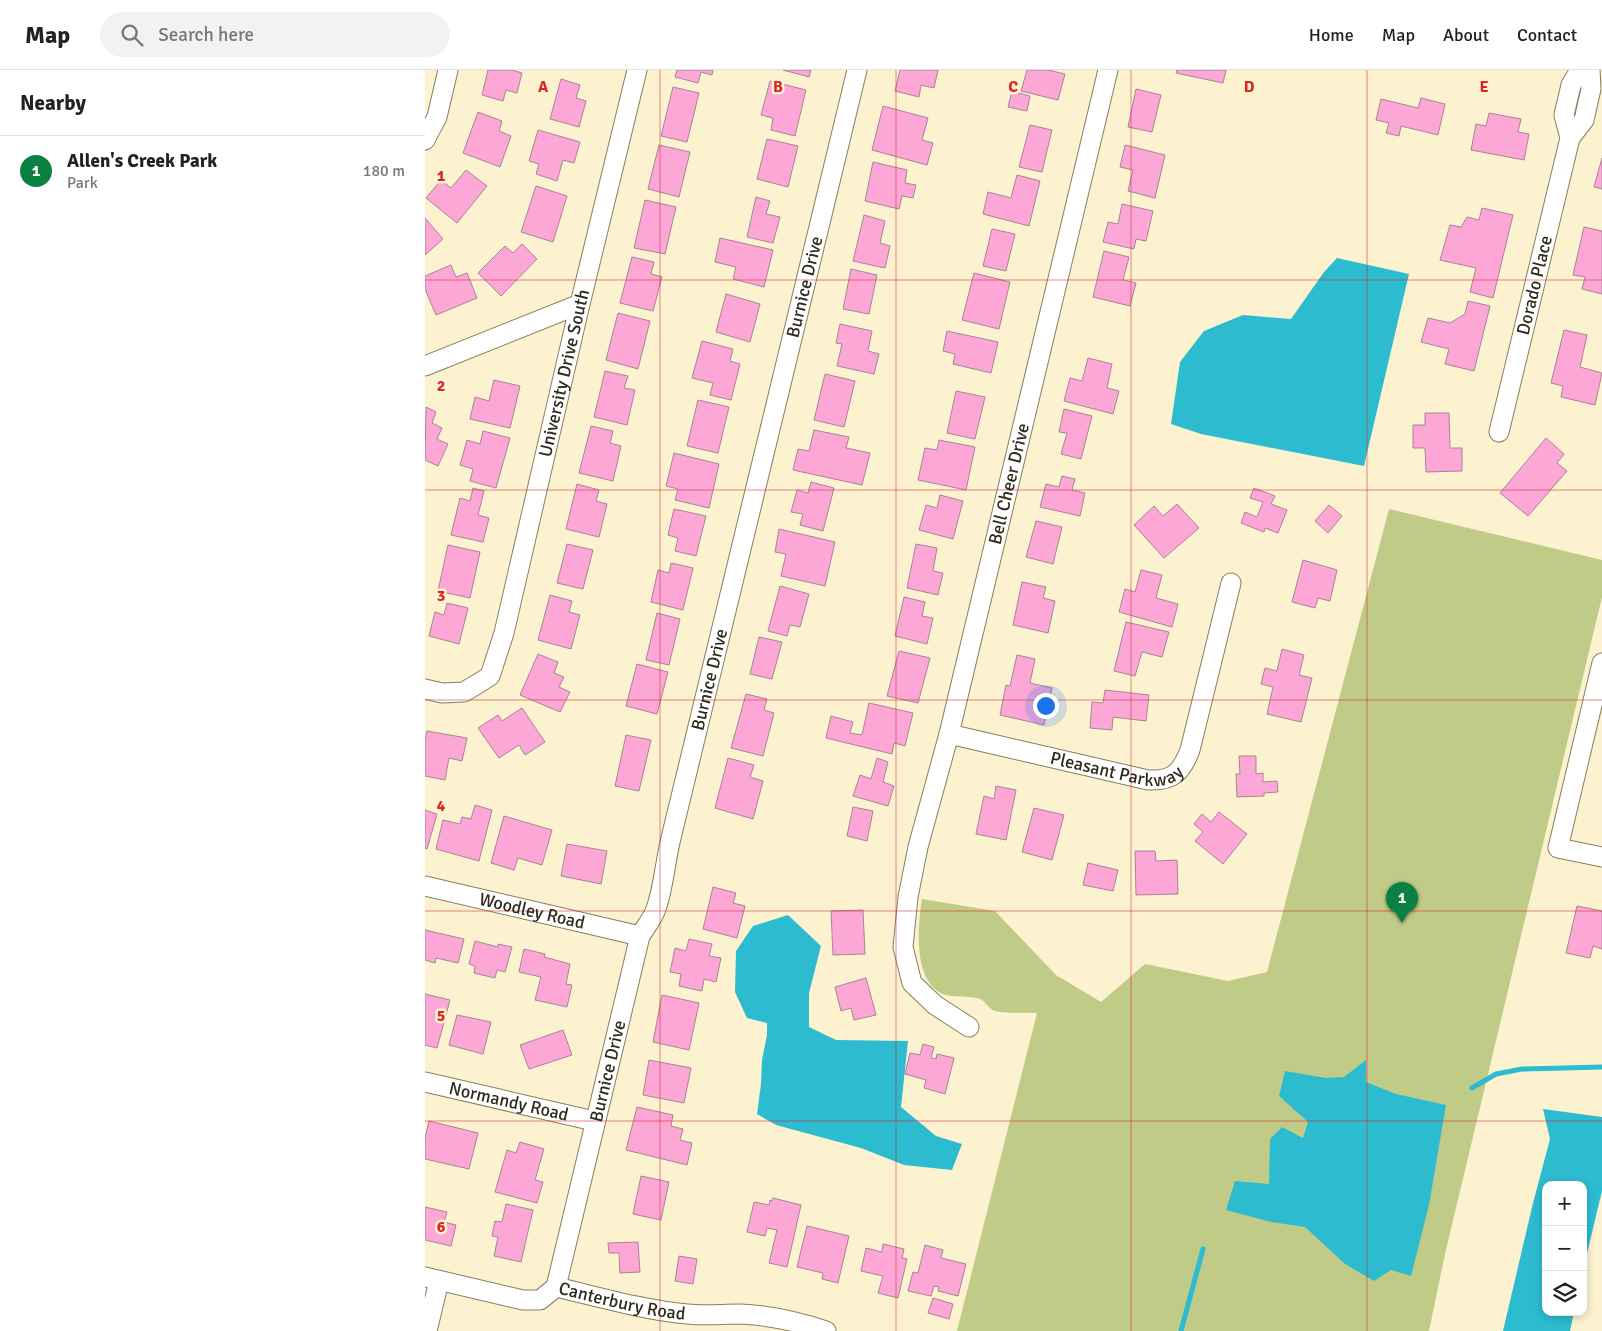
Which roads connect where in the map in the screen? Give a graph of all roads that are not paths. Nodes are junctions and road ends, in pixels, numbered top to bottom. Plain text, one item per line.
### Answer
1 (448, 70) edge
2 (637, 70) edge
3 (857, 70) edge
4 (1108, 70) edge
5 (1580, 70) edge
6 (1590, 70) edge
7 (1570, 138) junction
8 (425, 140) edge
9 (581, 304) junction
10 (425, 366) edge
11 (1499, 432) dead end
12 (1231, 583) dead end
13 (1602, 663) edge
14 (425, 690) edge
15 (949, 734) junction
16 (1602, 857) edge
17 (425, 886) edge
18 (640, 936) junction
19 (969, 1028) dead end
20 (425, 1082) edge
21 (594, 1121) junction
22 (432, 1279) edge
23 (556, 1287) junction
24 (427, 1331) edge
25 (826, 1331) edge

1 - 8 street
2 - 9 street, University Drive South
3 - 18 street, Burnice Drive
4 - 15 street, Bell Cheer Drive
5 - 7 street, Dorado Place
6 - 7 street, Dorado Place
7 - 11 street, Dorado Place
9 - 10 street
9 - 14 street, University Drive South
12 - 15 street, Pleasant Parkway
13 - 16 street
15 - 19 street, Bell Cheer Drive
17 - 18 street, Woodley Road
18 - 21 street, Burnice Drive
20 - 21 street, Normandy Road
21 - 23 street, Burnice Drive
22 - 23 street, Canterbury Road
22 - 24 street
23 - 25 street, Canterbury Road

